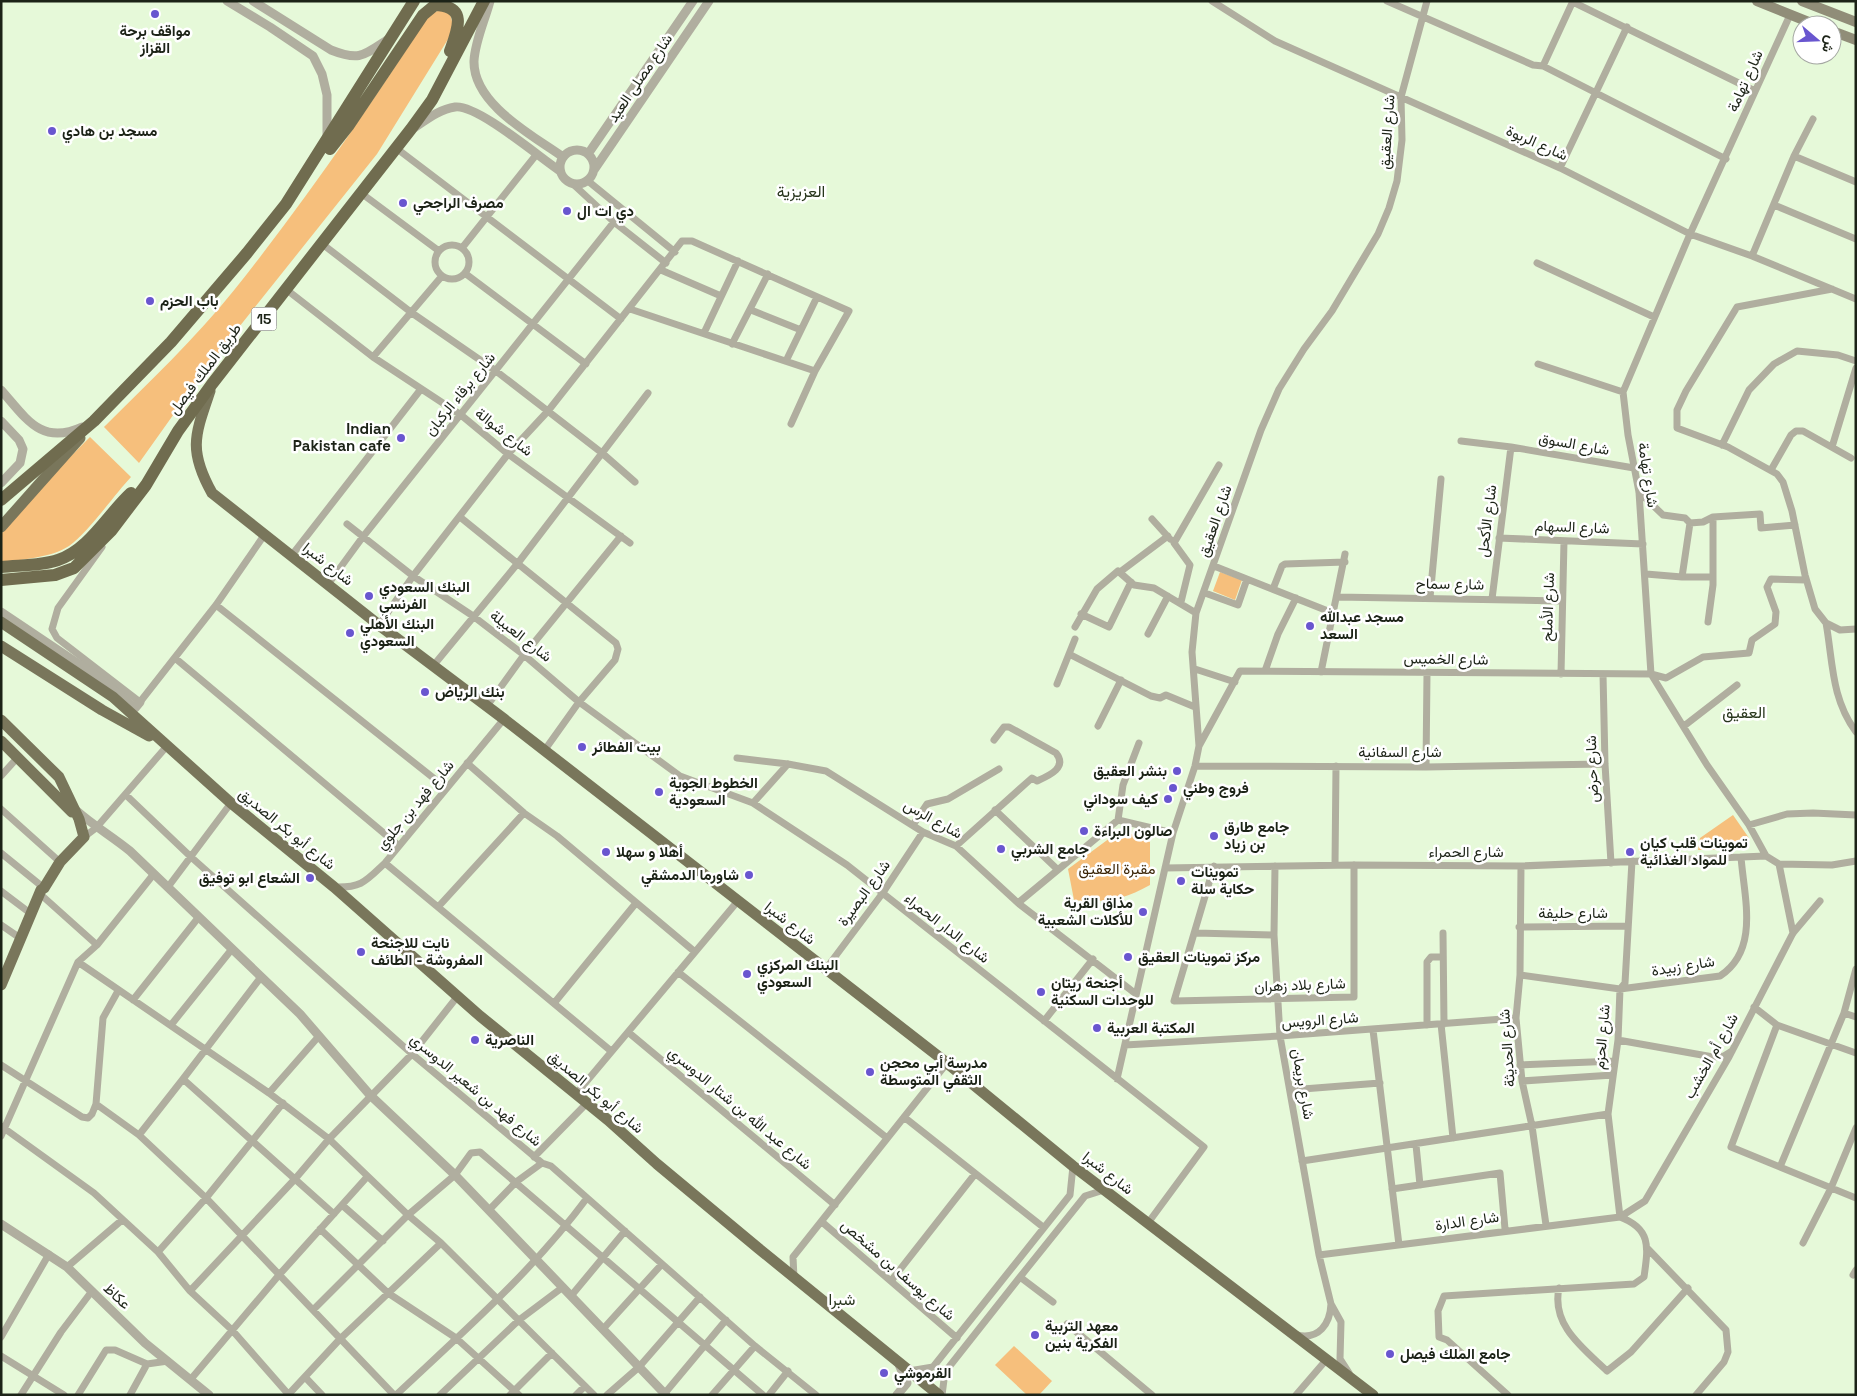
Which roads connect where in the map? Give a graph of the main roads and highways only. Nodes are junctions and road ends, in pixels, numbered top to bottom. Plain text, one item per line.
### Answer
1 (414, 1) edge
2 (484, 1) edge
3 (1757, 1) edge
4 (1802, 1) edge
5 (1819, 5) edge
6 (1792, 17) edge
7 (1856, 22) edge
8 (1842, 35) edge
9 (1856, 40) edge
10 (432, 100) junction
11 (286, 204) junction
12 (212, 384) junction
13 (94, 421) junction
14 (144, 488) junction
15 (1, 502) edge
16 (1, 527) edge
17 (1, 567) edge
18 (1, 580) edge
19 (1, 622) edge
20 (1, 646) edge
21 (1, 720) edge
22 (1, 741) edge
23 (167, 746) junction
24 (77, 814) junction
25 (4, 968) edge
26 (1, 985) edge
27 (941, 1395) edge
28 (1373, 1395) edge

1 - 11 highway
2 - 10 highway, طريق الملك فيصل / 15
3 - 6 main road
4 - 5 main road
5 - 7 main road
8 - 9 main road
10 - 11 highway
10 - 12 highway, طريق الملك فيصل / 15
11 - 13 highway
12 - 14 highway, طريق الملك فيصل / 15
12 - 28 main road, شارع شبرا
13 - 15 highway
13 - 16 main road
14 - 17 highway
14 - 18 highway, طريق الملك فيصل / 15
19 - 23 main road, شارع أبو بكر الصديق
20 - 23 main road
21 - 24 main road
22 - 24 main road
23 - 27 main road, شارع أبو بكر الصديق
24 - 25 main road
25 - 26 main road

